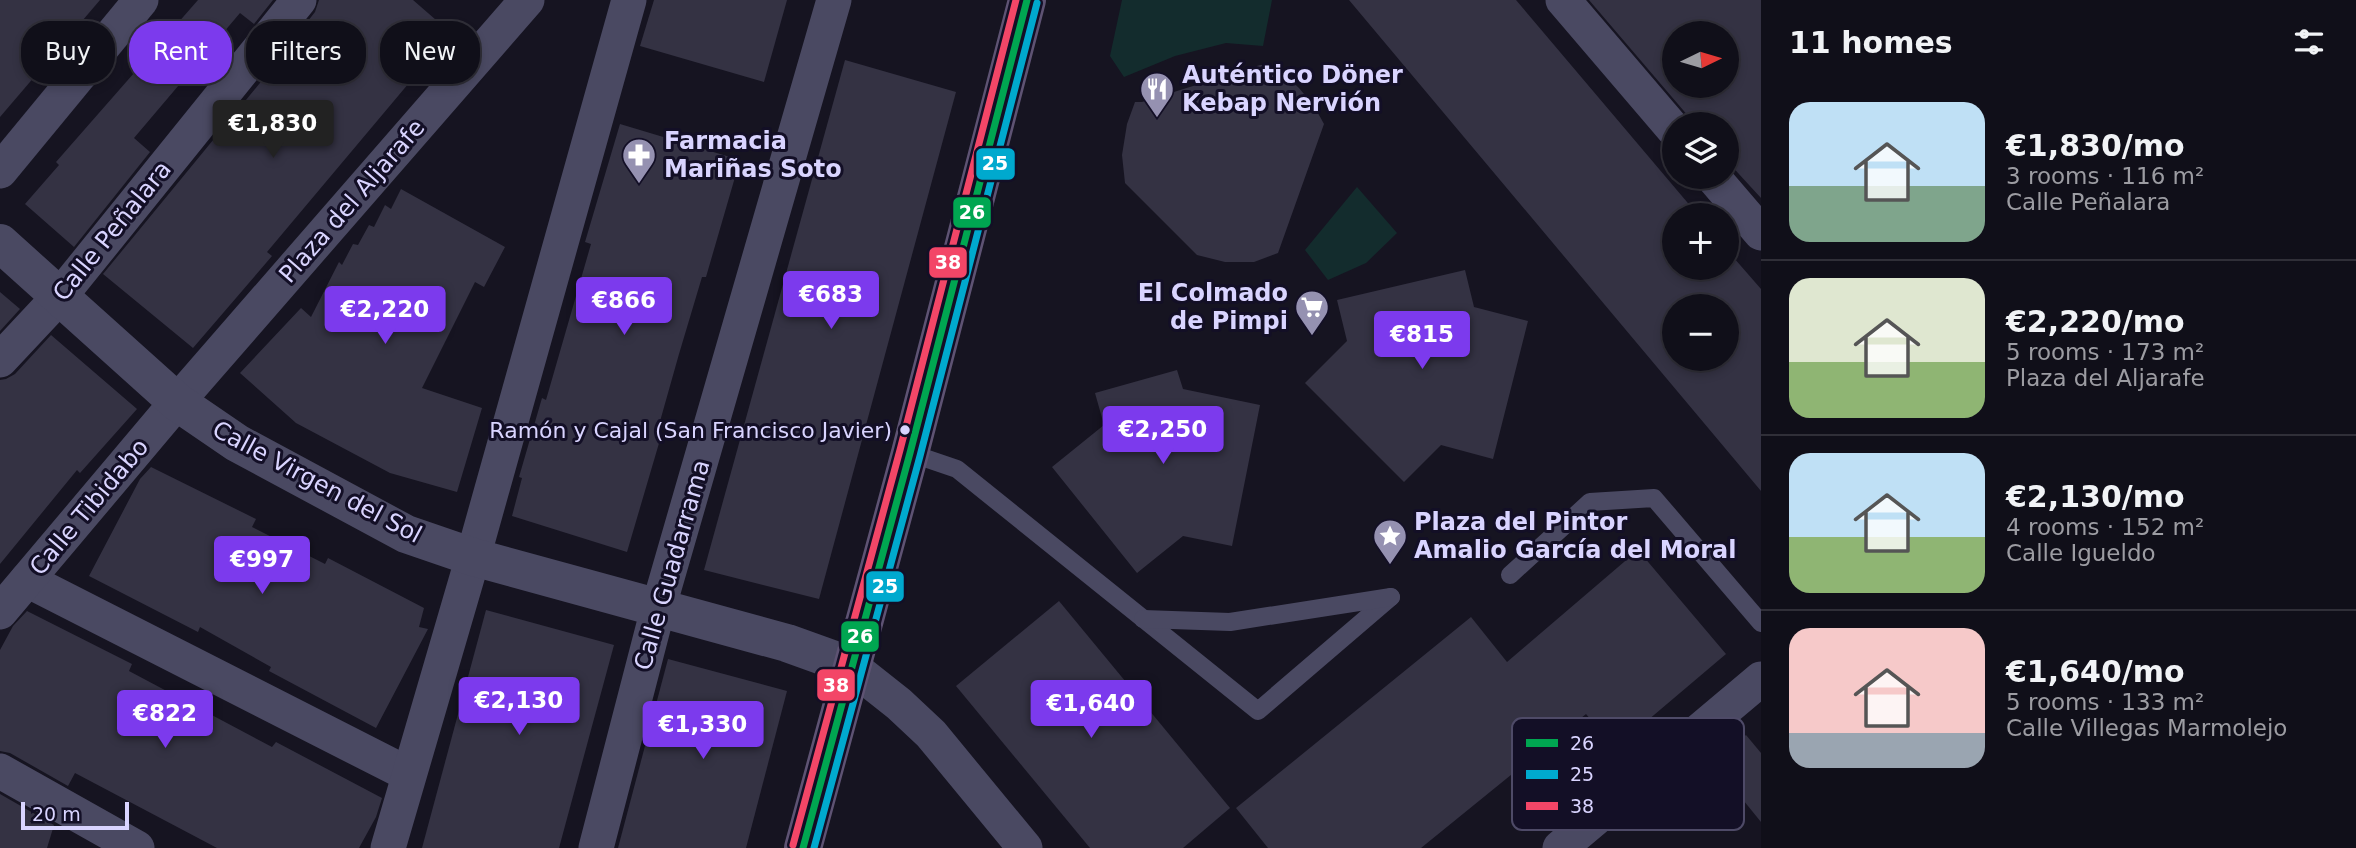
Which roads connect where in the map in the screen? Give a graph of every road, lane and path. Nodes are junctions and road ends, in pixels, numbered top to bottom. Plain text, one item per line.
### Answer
1 (141, 0) edge
2 (299, 0) edge
3 (527, 0) edge
4 (629, 0) edge
5 (834, 0) edge
6 (1027, 0) edge
7 (1563, 0) edge
8 (1662, 116) edge
9 (0, 171) edge
10 (1723, 189) edge
11 (1761, 233) edge
12 (0, 243) edge
13 (60, 296) junction
14 (0, 360) edge
15 (177, 402) junction
16 (909, 453) junction
17 (473, 558) junction
18 (1510, 576) dead end
19 (27, 580) junction
20 (658, 609) junction
21 (0, 612) edge
22 (1143, 619) junction
23 (1761, 623) edge
24 (851, 666) junction
25 (1761, 679) edge
26 (1715, 718) edge
27 (0, 771) edge
28 (408, 774) junction
29 (1581, 830) edge
30 (137, 848) edge
31 (388, 848) edge
32 (596, 848) edge
33 (803, 848) edge
34 (1025, 848) edge
35 (1560, 848) edge

1 - 9 street
2 - 13 street, Calle Peñalara
3 - 15 street, Plaza del Aljarafe
4 - 17 street
5 - 20 street, Calle Guadarrama
6 - 16 main road
7 - 8 street
10 - 11 street
12 - 13 street, Calle Virgen del Sol
13 - 14 street, Calle Peñalara
13 - 15 street, Calle Virgen del Sol
15 - 17 street, Calle Virgen del Sol
15 - 19 street, Calle Tibidabo
16 - 22 lane
16 - 24 main road
17 - 20 street, Calle Virgen del Sol
17 - 28 street
18 - 23 lane
19 - 21 street, Calle Tibidabo
19 - 28 street
20 - 24 street, Calle Virgen del Sol
20 - 32 street, Calle Guadarrama
22 - 22 lane
24 - 33 main road
24 - 34 street
25 - 26 street
27 - 30 street
28 - 31 street
29 - 35 street

